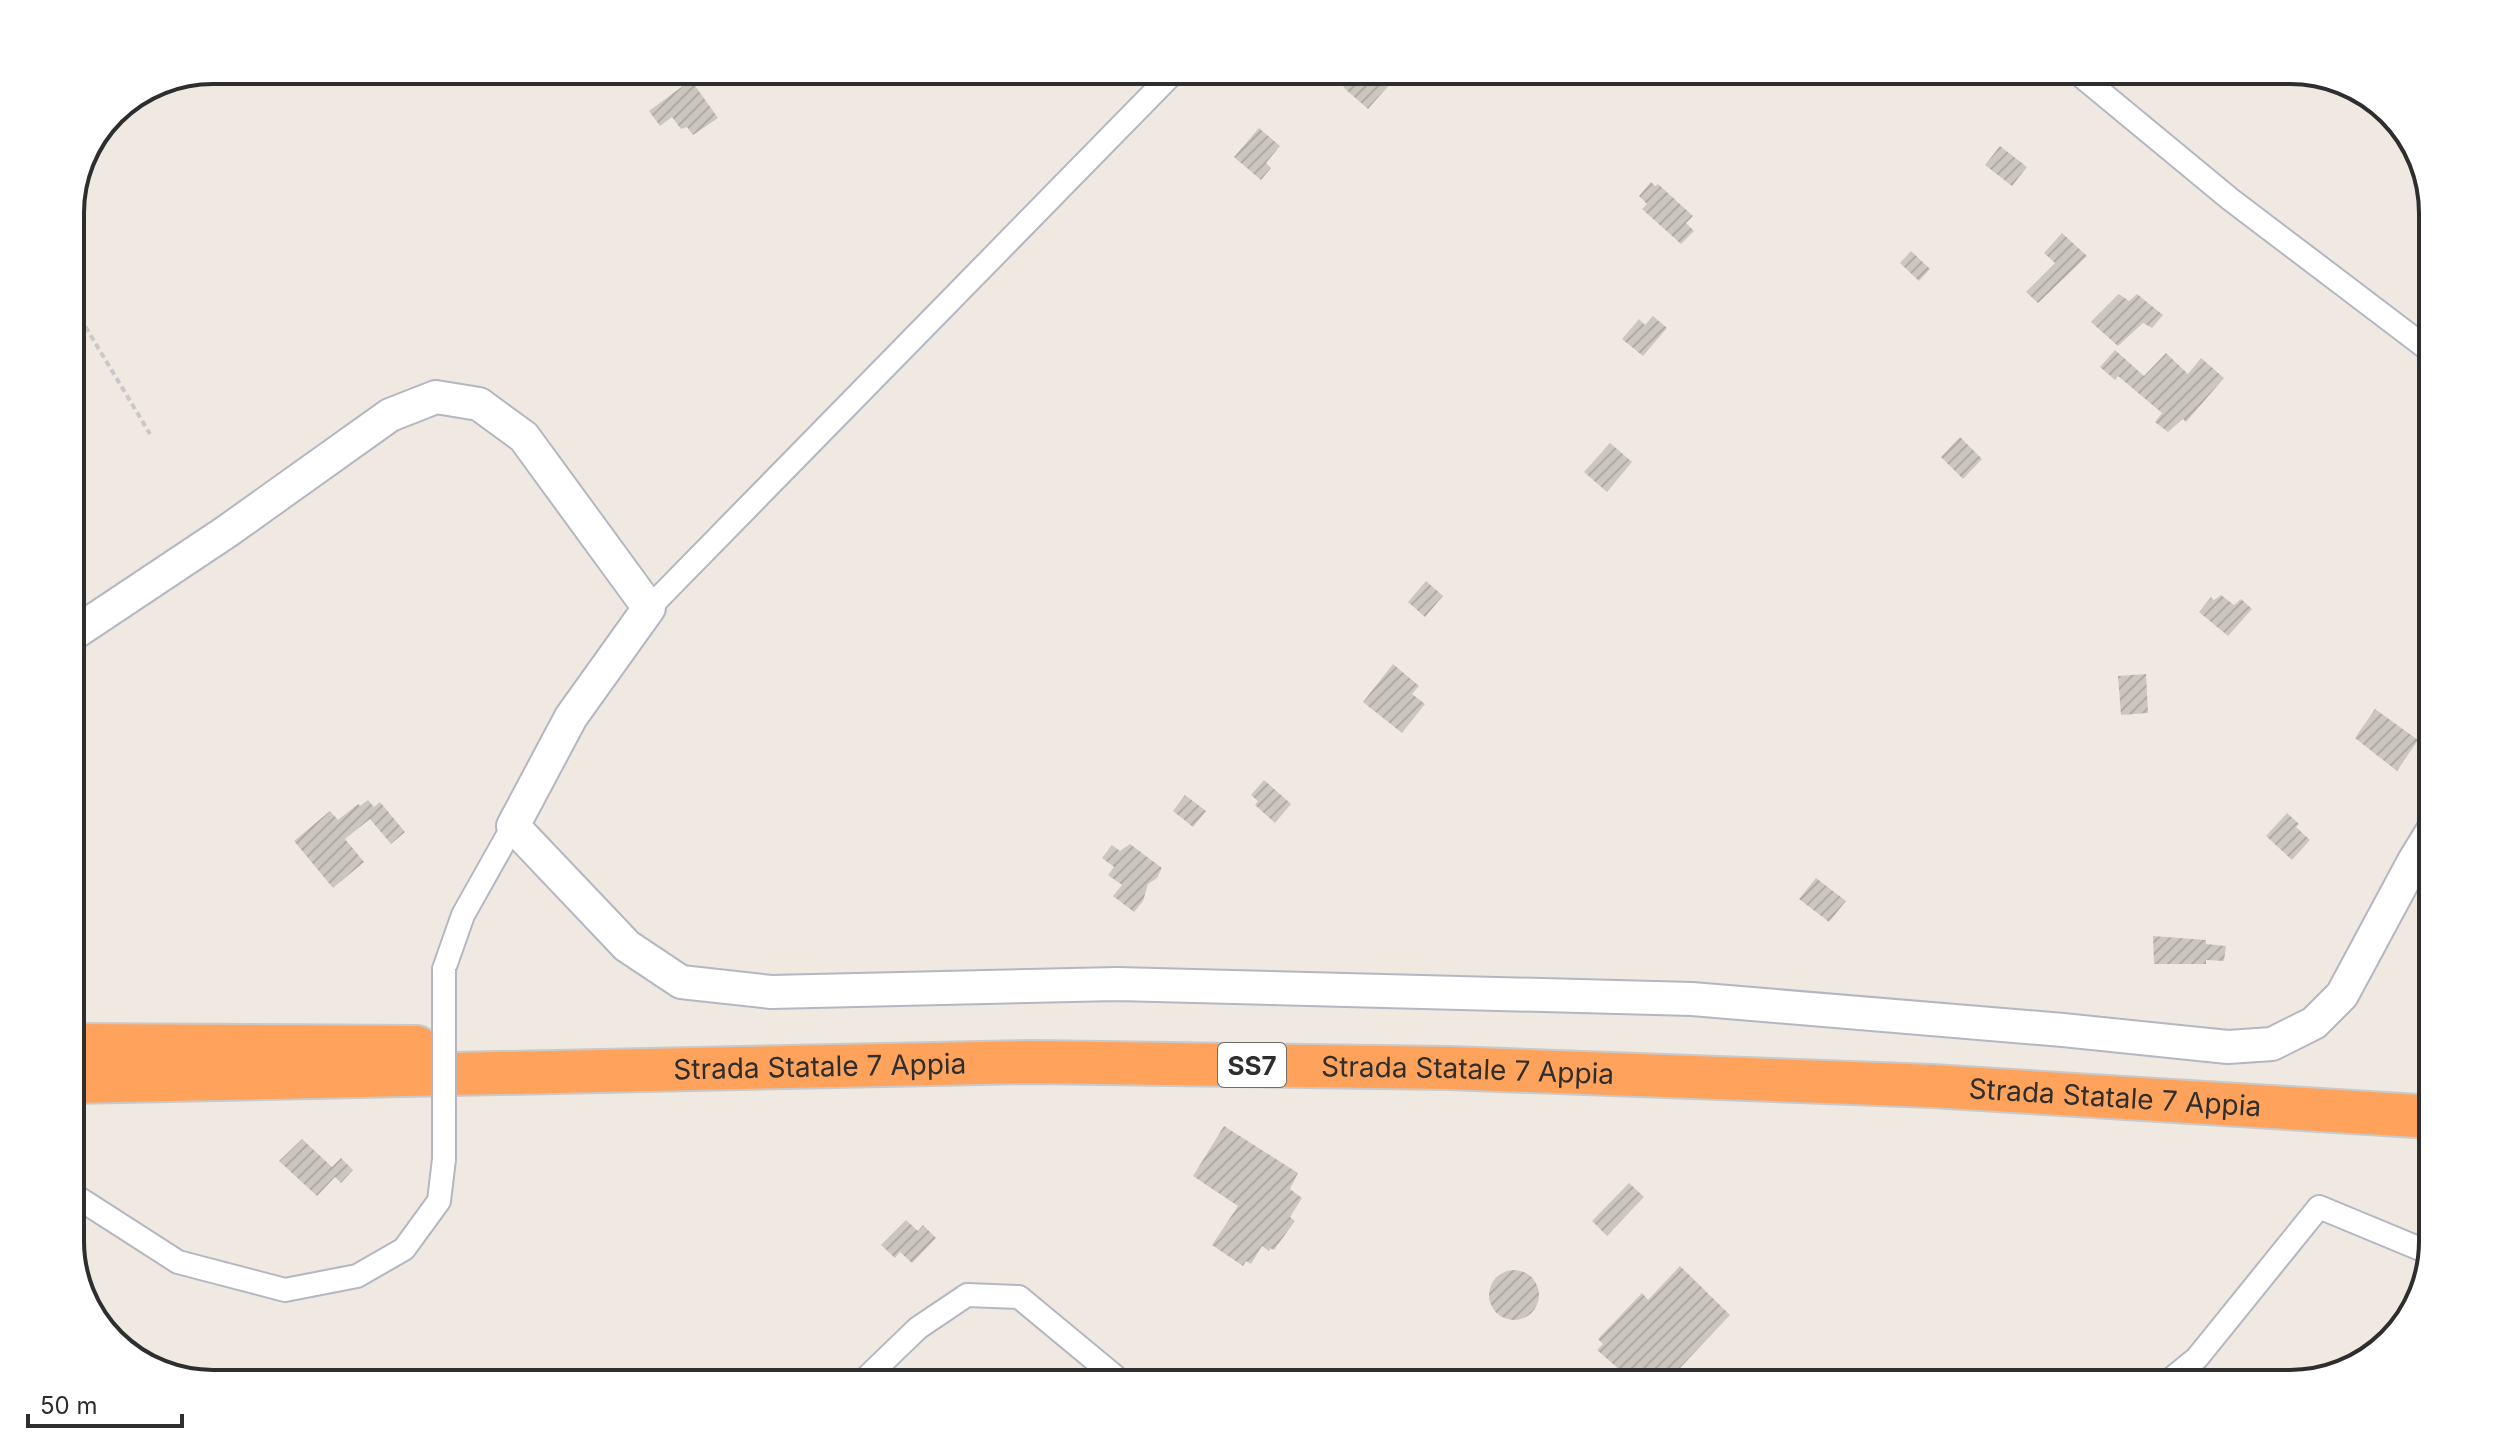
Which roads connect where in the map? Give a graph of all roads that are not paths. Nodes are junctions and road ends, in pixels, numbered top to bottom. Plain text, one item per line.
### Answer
1 (1162, 84) edge
2 (2091, 84) edge
3 (2419, 342) edge
4 (649, 608) junction
5 (84, 627) edge
6 (513, 826) junction
7 (2419, 853) edge
8 (84, 1045) edge
9 (84, 1082) edge
10 (2419, 1090) edge
11 (2419, 1116) edge
12 (84, 1202) edge
13 (2419, 1248) edge
14 (874, 1370) edge
15 (1107, 1370) edge
16 (2182, 1370) edge

1 - 4 street
2 - 3 street
4 - 5 street
4 - 6 street
6 - 7 street
6 - 12 street, bridge
8 - 10 highway, Strada Statale 7 Appia / SS7
9 - 11 highway, Strada Statale 7 Appia / SS7
13 - 16 street
14 - 15 street

